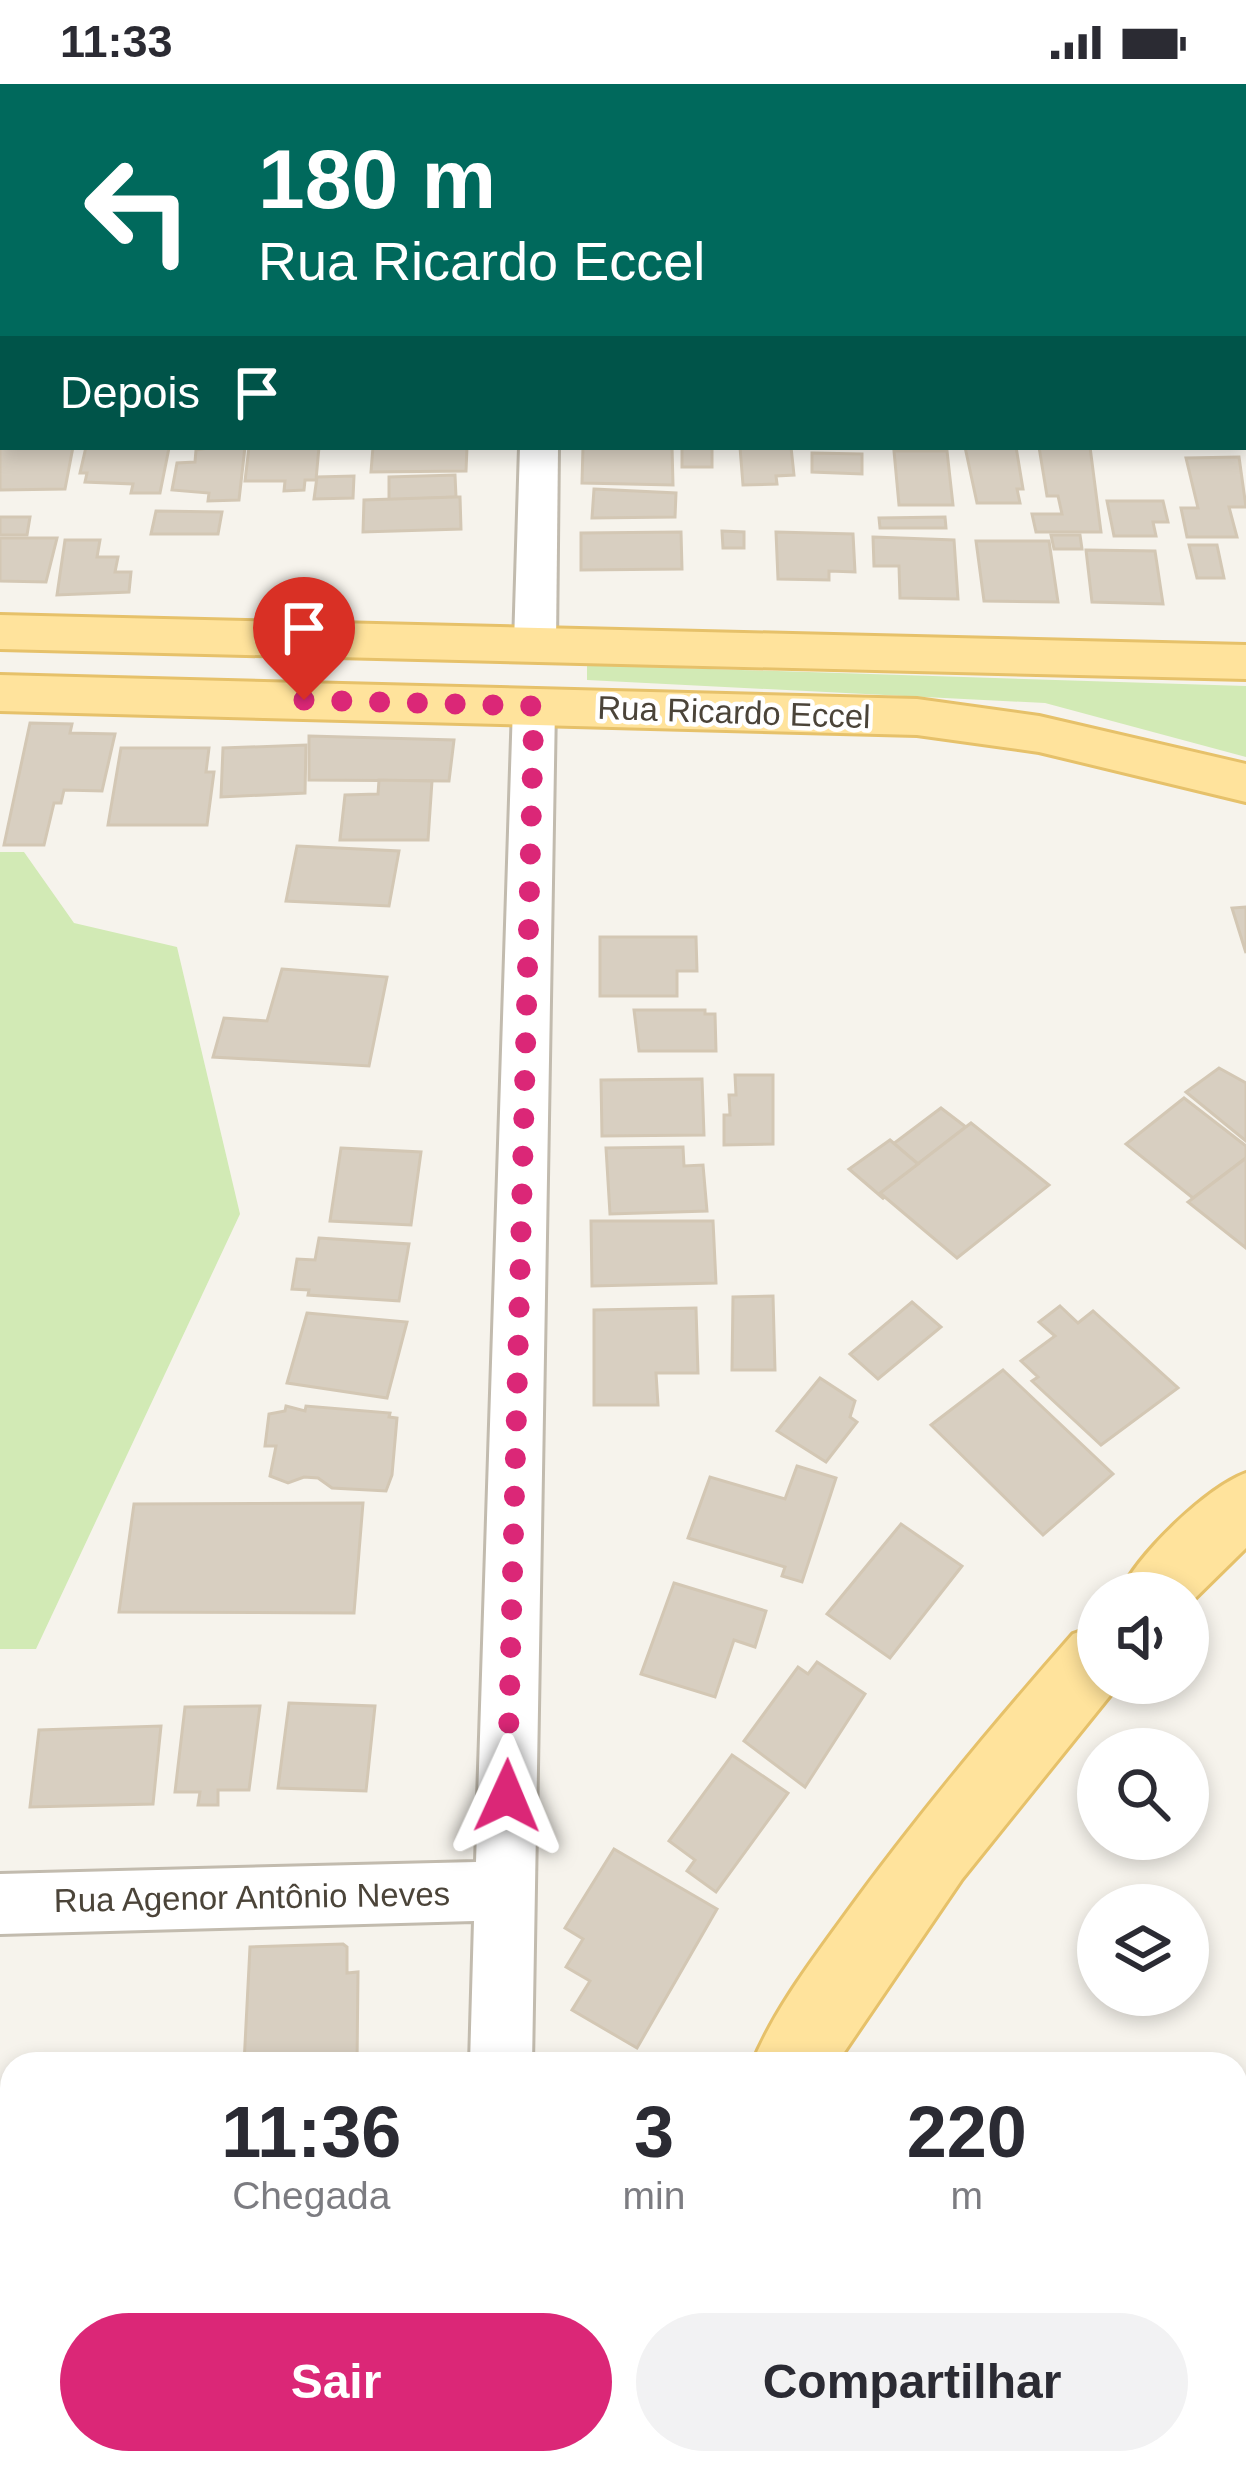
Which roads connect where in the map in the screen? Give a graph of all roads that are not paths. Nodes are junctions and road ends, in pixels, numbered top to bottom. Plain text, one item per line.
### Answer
1 (539, 450) edge
2 (0, 632) edge
3 (535, 644) junction
4 (1246, 662) edge
5 (0, 693) edge
6 (559, 707) junction
7 (1246, 783) edge
8 (1246, 1503) edge
9 (1175, 1572) edge
10 (1077, 1681) edge
11 (505, 1891) junction
12 (0, 1904) edge
13 (501, 2052) edge
14 (799, 2052) edge

1 - 3 street
2 - 3 main road, Rua Ricardo Eccel
3 - 4 main road, Rua Ricardo Eccel
3 - 6 main road
5 - 6 main road, Rua Ricardo Eccel
6 - 7 main road, Rua Ricardo Eccel
6 - 11 street
8 - 9 main road
10 - 14 main road
11 - 12 street, Rua Agenor Antônio Neves
11 - 13 street

